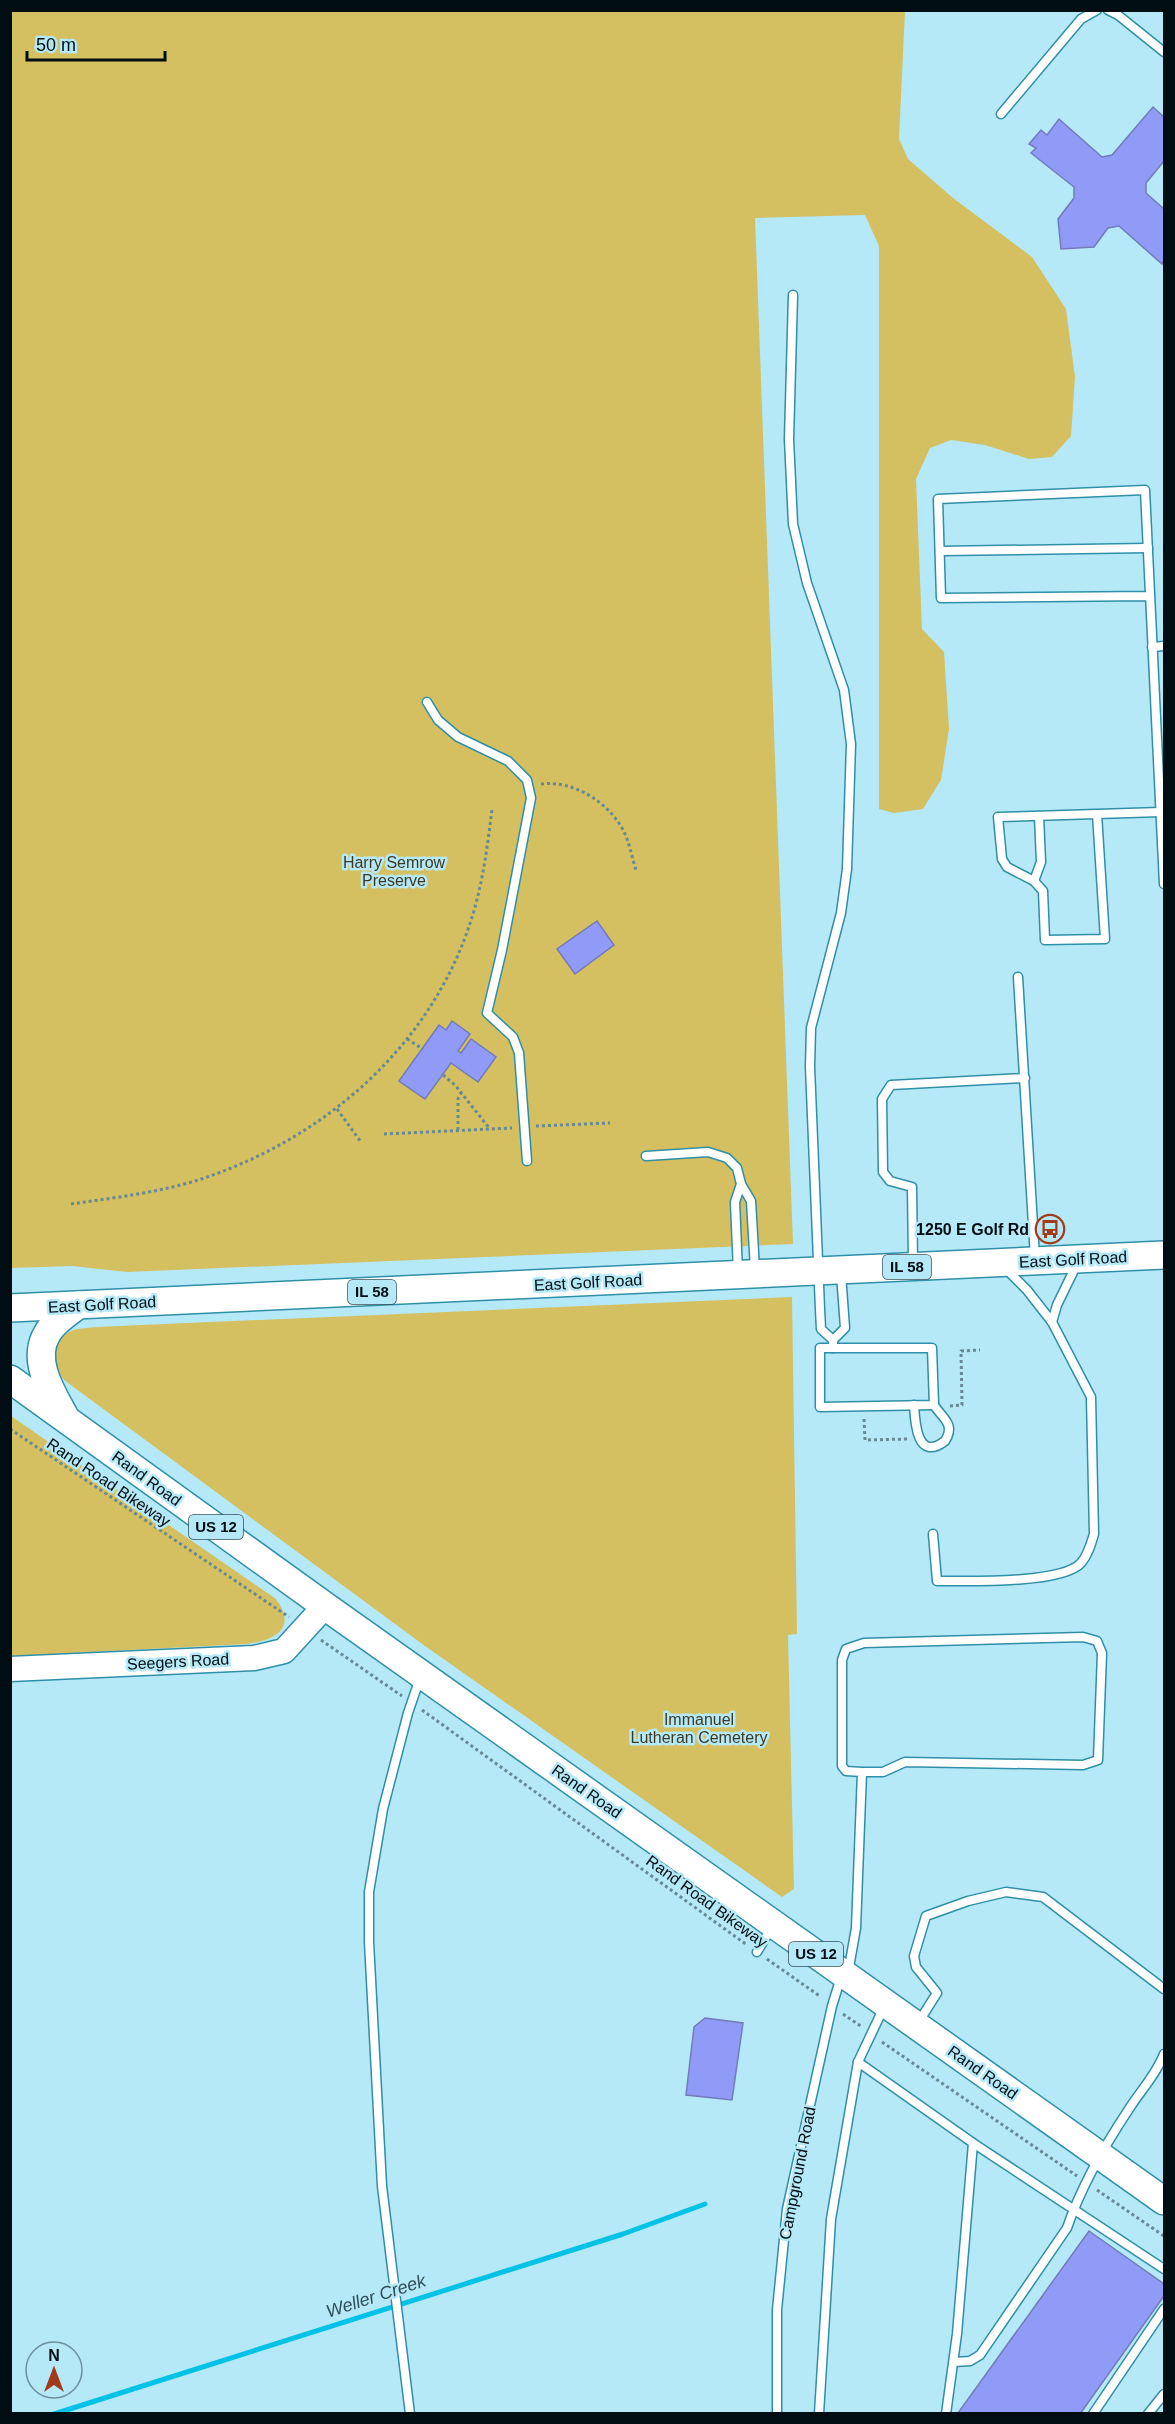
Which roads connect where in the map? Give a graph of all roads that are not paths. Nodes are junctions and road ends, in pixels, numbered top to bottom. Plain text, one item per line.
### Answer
1 (1097, 10) edge
2 (1108, 10) edge
3 (1164, 52) edge
4 (1001, 114) dead end
5 (793, 295) dead end
6 (1148, 548) junction
7 (939, 551) junction
8 (1149, 596) junction
9 (1164, 646) edge
10 (1152, 647) junction
11 (427, 702) dead end
12 (1161, 812) junction
13 (1096, 814) junction
14 (1039, 816) junction
15 (1164, 868) edge
16 (1034, 881) junction
17 (1164, 884) edge
18 (1018, 977) dead end
19 (1025, 1078) junction
20 (646, 1156) dead end
21 (527, 1161) dead end
22 (741, 1184) junction
23 (1164, 1255) edge
24 (1080, 1259) junction
25 (1036, 1261) junction
26 (999, 1263) junction
27 (913, 1267) junction
28 (830, 1271) junction
29 (747, 1275) junction
30 (78, 1305) junction
31 (10, 1308) edge
32 (1052, 1322) junction
33 (833, 1344) junction
34 (10, 1379) edge
35 (934, 1405) junction
36 (914, 1406) junction
37 (66, 1419) junction
38 (933, 1534) dead end
39 (325, 1606) junction
40 (10, 1670) edge
41 (422, 1672) junction
42 (862, 1772) junction
43 (773, 1924) junction
44 (757, 1952) road end
45 (845, 1974) junction
46 (1164, 1989) edge
47 (886, 2004) junction
48 (916, 2025) junction
49 (1164, 2054) edge
50 (858, 2062) junction
51 (973, 2143) junction
52 (1101, 2156) junction
53 (1164, 2201) edge
54 (1073, 2209) junction
55 (1164, 2269) edge
56 (1164, 2309) edge
57 (954, 2362) junction
58 (1164, 2394) edge
59 (410, 2414) edge
60 (777, 2414) edge
61 (819, 2414) edge
62 (946, 2414) edge
63 (1093, 2414) edge
64 (1148, 2414) edge

1 - 4 lane
2 - 3 lane
5 - 28 lane
6 - 7 lane
6 - 7 lane
6 - 8 lane
7 - 8 lane
8 - 10 lane
9 - 10 lane
10 - 12 lane
11 - 21 lane
12 - 13 lane
12 - 15 lane
13 - 14 lane
13 - 16 lane
14 - 16 lane
14 - 16 lane
15 - 17 lane
18 - 19 lane
19 - 25 lane
19 - 27 lane
20 - 22 lane
22 - 29 lane
22 - 29 lane
23 - 24 main road, East Golf Road / IL 58
24 - 25 main road, East Golf Road / IL 58
24 - 32 lane
25 - 26 main road, East Golf Road / IL 58
26 - 27 main road, East Golf Road / IL 58
26 - 32 lane
27 - 28 main road, East Golf Road / IL 58
28 - 29 main road, East Golf Road / IL 58
28 - 33 lane
28 - 33 lane
29 - 30 main road, East Golf Road / IL 58
30 - 31 main road, East Golf Road / IL 58
30 - 37 main road
32 - 38 lane
33 - 35 lane
33 - 36 lane
34 - 37 main road, Rand Road / US 12
35 - 36 lane
35 - 36 lane
37 - 39 main road, Rand Road / US 12
39 - 40 street, Seegers Road
39 - 41 main road, Rand Road / US 12
41 - 43 main road, Rand Road / US 12
41 - 59 lane
42 - 42 lane
42 - 45 lane, Campground Road
43 - 44 lane
43 - 45 main road, Rand Road / US 12
45 - 47 main road, Rand Road / US 12
45 - 60 lane, Campground Road
46 - 48 lane
47 - 48 main road, Rand Road / US 12
47 - 50 lane
48 - 52 main road, Rand Road / US 12
49 - 52 lane
50 - 51 lane
50 - 61 lane
51 - 54 lane
51 - 57 lane
52 - 53 main road, Rand Road / US 12
52 - 54 lane
54 - 55 lane
54 - 57 lane
56 - 63 lane
57 - 62 lane
58 - 64 lane

